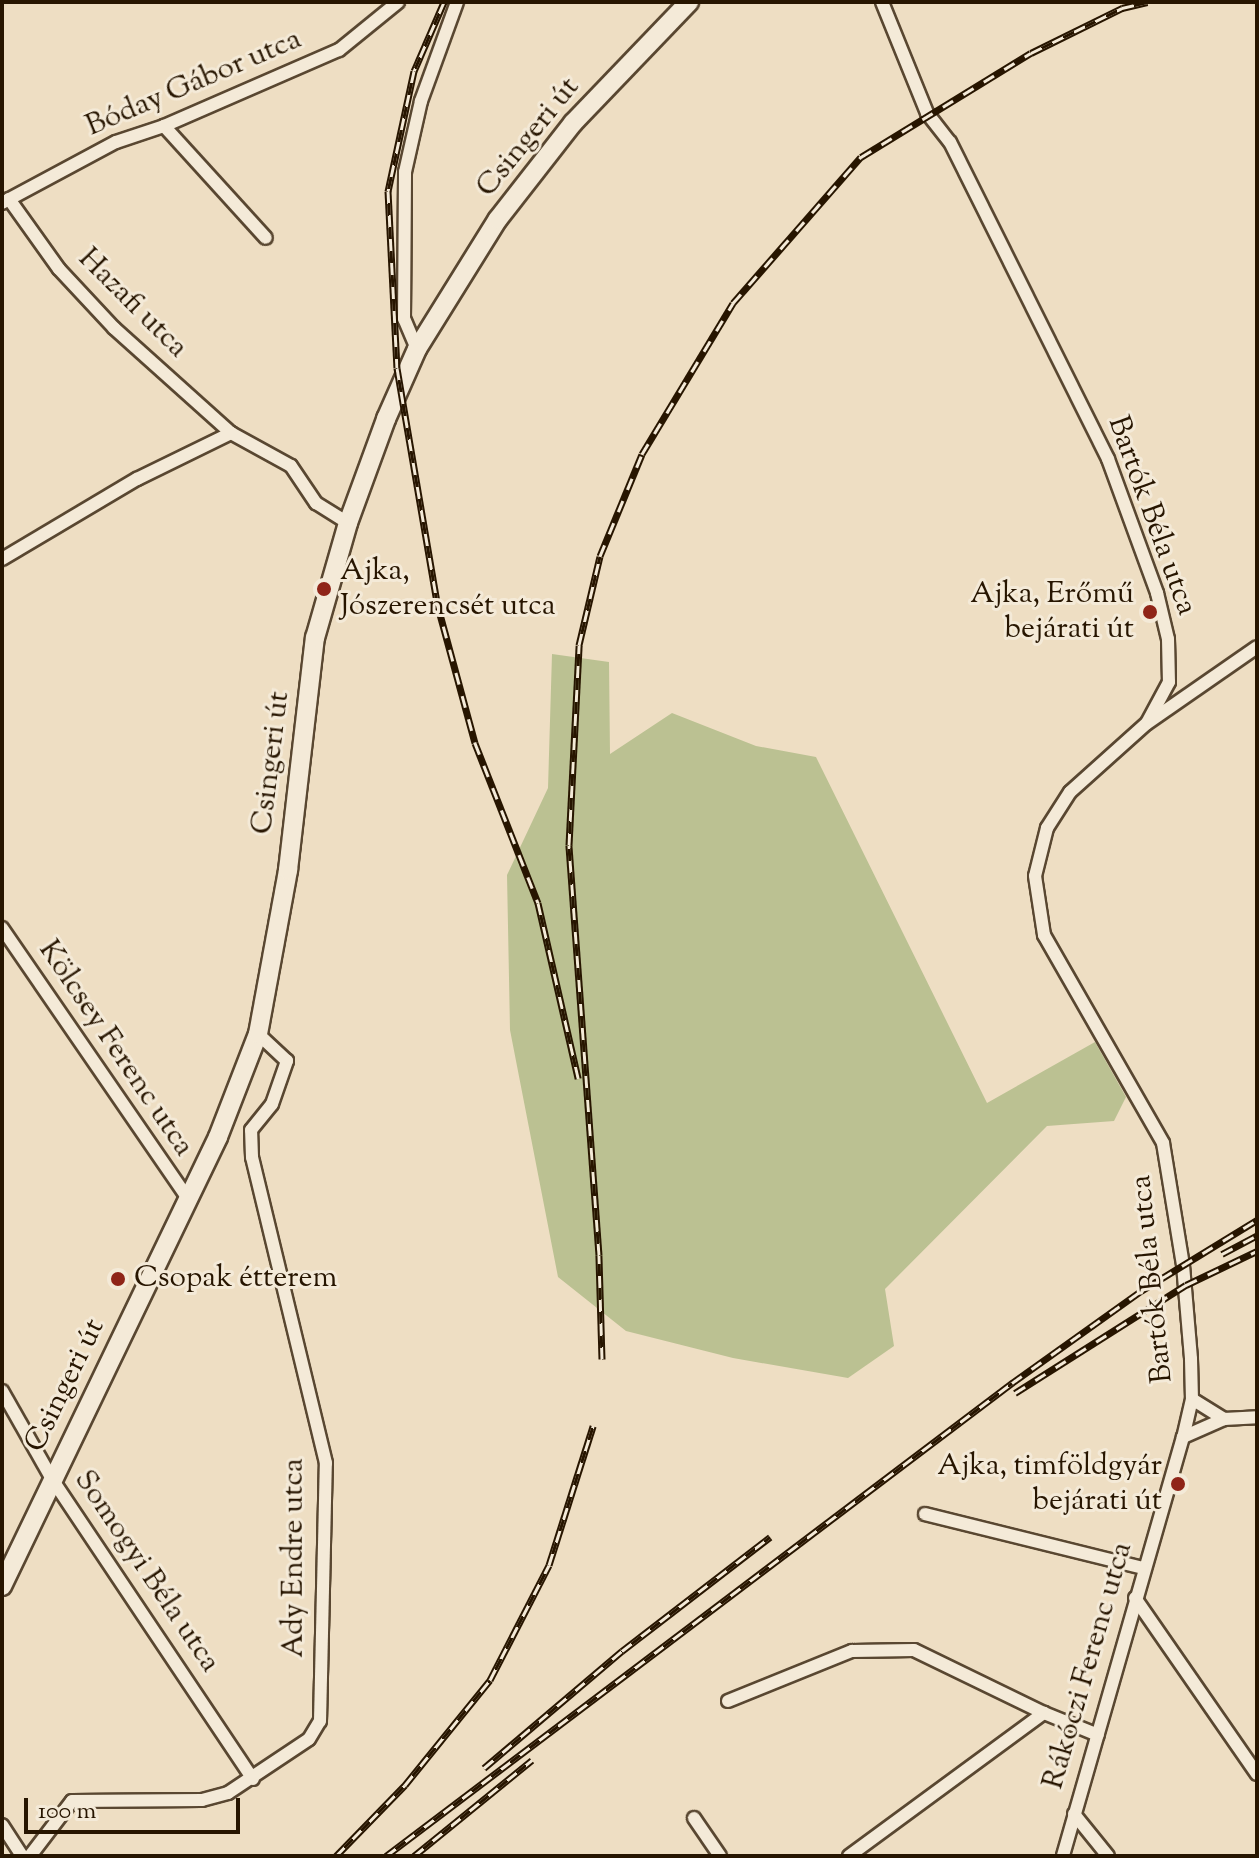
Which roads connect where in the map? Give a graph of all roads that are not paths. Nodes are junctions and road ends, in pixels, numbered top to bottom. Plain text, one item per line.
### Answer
1 (398, 2) edge
2 (457, 2) edge
3 (689, 2) edge
4 (882, 2) edge
5 (164, 126) junction
6 (6, 201) edge
7 (266, 238) dead end
8 (417, 349) junction
9 (231, 433) junction
10 (348, 523) junction
11 (2, 559) edge
12 (1257, 647) edge
13 (1147, 723) junction
14 (2, 928) edge
15 (258, 1034) junction
16 (187, 1197) junction
17 (2, 1391) edge
18 (1192, 1399) junction
19 (1257, 1417) edge
20 (1224, 1419) junction
21 (1183, 1437) junction
22 (52, 1479) junction
23 (925, 1514) dead end
24 (1144, 1568) junction
25 (2, 1586) edge
26 (1135, 1598) junction
27 (728, 1701) dead end
28 (1044, 1713) junction
29 (1098, 1735) junction
30 (1257, 1774) edge
31 (253, 1779) junction
32 (1074, 1814) junction
33 (694, 1818) dead end
34 (2, 1825) edge
35 (22, 1856) edge
36 (30, 1856) edge
37 (720, 1856) edge
38 (849, 1856) edge
39 (1063, 1856) edge
40 (1108, 1856) edge

1 - 5 street, Bóday Gábor utca
2 - 8 street
3 - 8 main road, Csingeri út
4 - 13 street, Bartók Béla utca
5 - 6 street, Bóday Gábor utca
5 - 7 street
6 - 9 street, Hazafi utca
8 - 10 main road, Csingeri út
9 - 10 street, Hazafi utca
9 - 11 street
10 - 15 main road, Csingeri út
12 - 13 street
13 - 18 street, Bartók Béla utca
14 - 16 street, Kölcsey Ferenc utca
15 - 16 main road, Csingeri út
15 - 31 street, Ady Endre utca
16 - 22 main road, Csingeri út
17 - 22 street, Somogyi Béla utca
18 - 20 street
18 - 21 street, Rákóczi Ferenc utca
19 - 20 street
20 - 21 street
21 - 24 street, Rákóczi Ferenc utca
22 - 25 main road, Csingeri út
22 - 31 street, Somogyi Béla utca
23 - 24 street
24 - 26 street, Rákóczi Ferenc utca
26 - 29 street, Rákóczi Ferenc utca
26 - 30 street
27 - 28 street
28 - 29 street
28 - 38 street
29 - 32 street, Rákóczi Ferenc utca
31 - 36 street, Ady Endre utca
32 - 39 street, Rákóczi Ferenc utca
32 - 40 street
33 - 37 street
34 - 35 street

